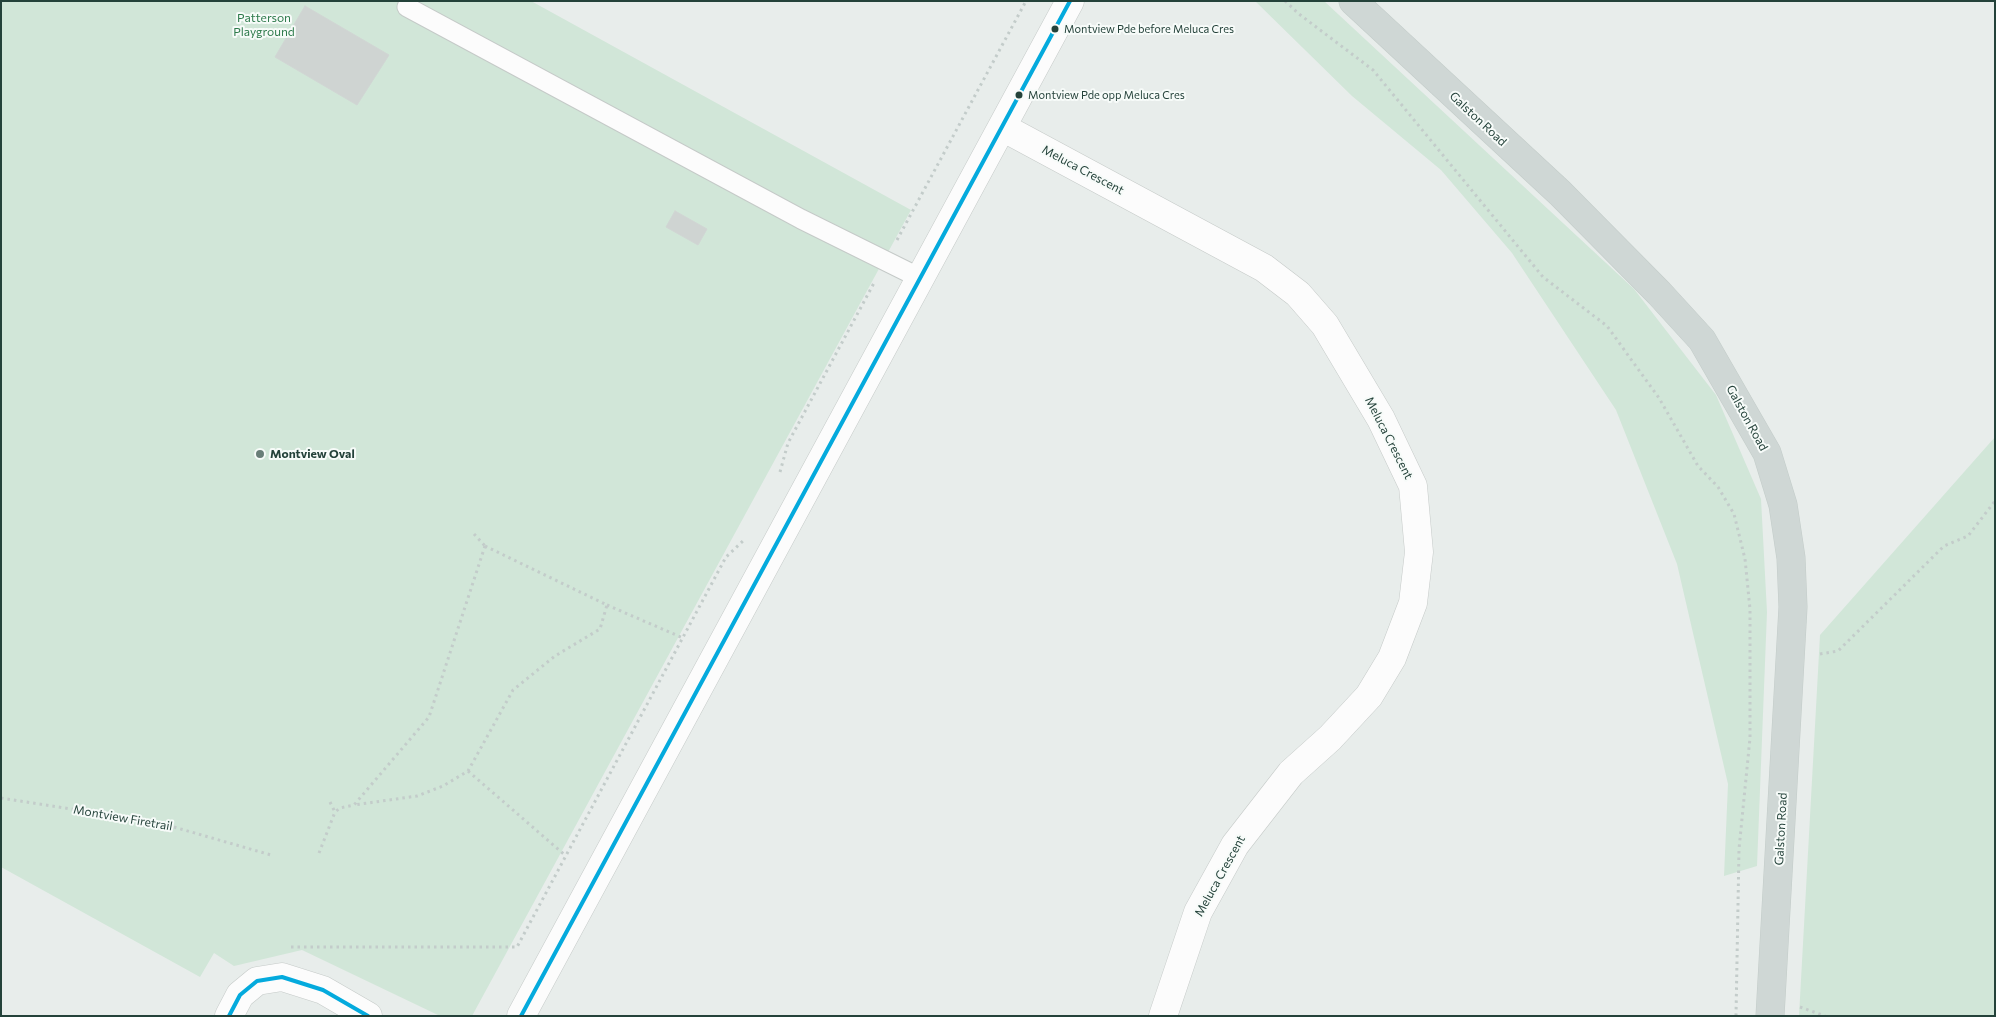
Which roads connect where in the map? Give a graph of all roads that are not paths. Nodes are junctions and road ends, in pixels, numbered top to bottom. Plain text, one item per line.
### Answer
1 (1070, 1) edge
2 (1353, 1) edge
3 (407, 7) dead end
4 (1002, 127) junction
5 (920, 278) junction
6 (229, 1016) edge
7 (368, 1016) edge
8 (521, 1016) edge
9 (1163, 1016) edge
10 (1770, 1016) edge

1 - 4 street
2 - 10 main road, Galston Road
3 - 5 lane
4 - 5 street
4 - 9 street, Meluca Crescent
5 - 8 street
6 - 7 street

